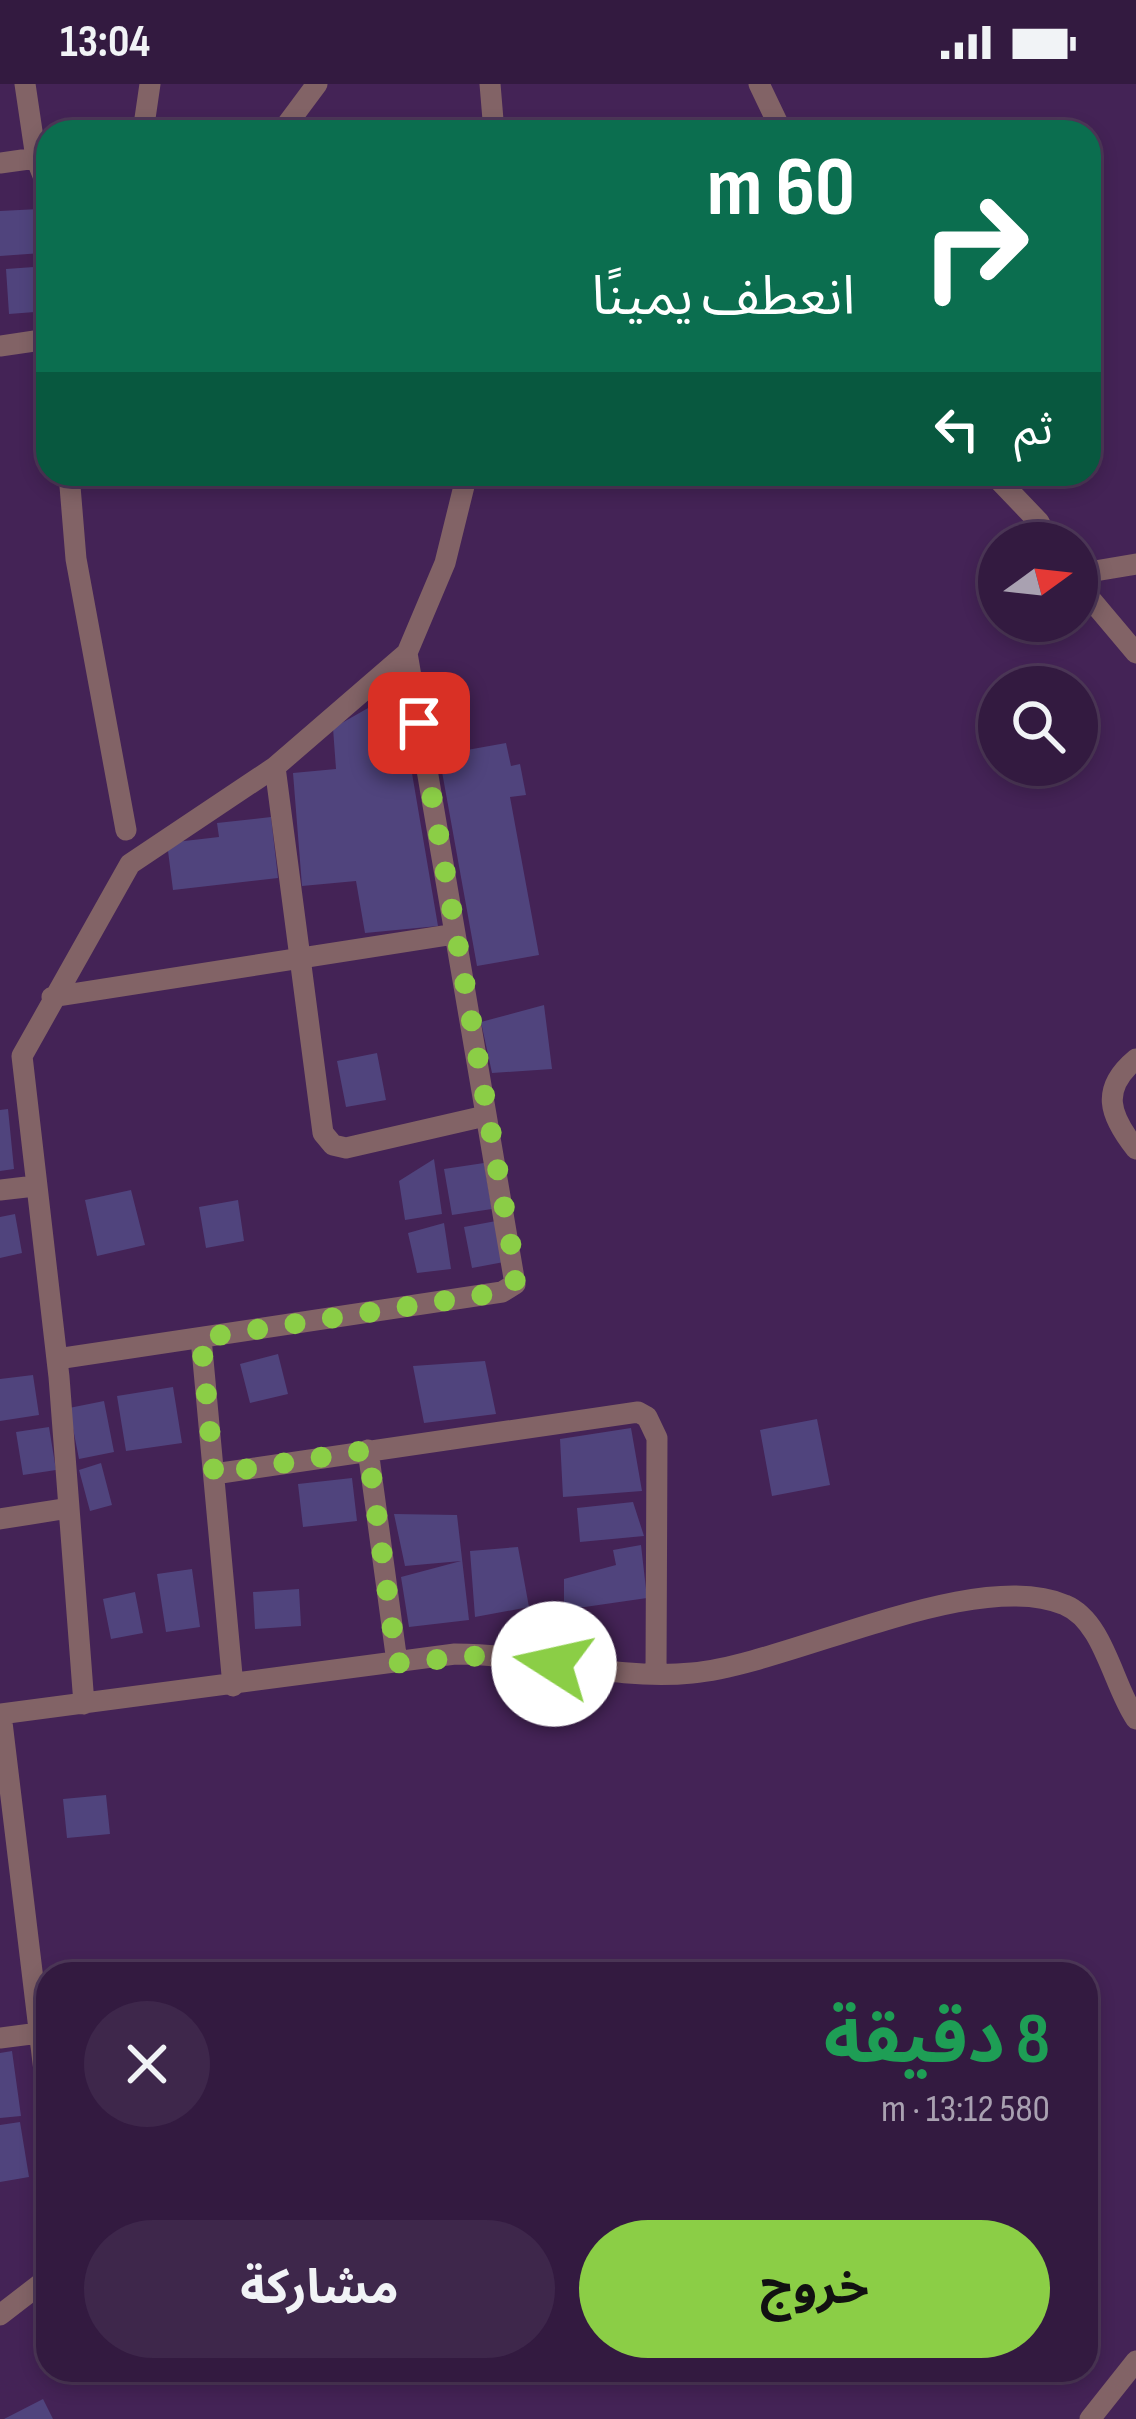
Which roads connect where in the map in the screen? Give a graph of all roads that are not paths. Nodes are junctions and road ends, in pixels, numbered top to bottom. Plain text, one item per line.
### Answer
1 (25, 84) edge
2 (150, 84) edge
3 (317, 84) edge
4 (490, 84) edge
5 (759, 84) edge
6 (145, 120) edge
7 (290, 120) edge
8 (493, 120) edge
9 (776, 120) edge
10 (36, 158) joint
11 (0, 164) edge
12 (36, 341) edge
13 (0, 346) edge
14 (70, 486) edge
15 (463, 486) edge
16 (1005, 486) edge
17 (1039, 522) edge
18 (1136, 564) edge
19 (1098, 570) edge
20 (1098, 608) edge
21 (407, 652) junction
22 (1136, 653) edge
23 (275, 767) junction
24 (126, 830) dead end
25 (455, 934) junction
26 (300, 958) junction
27 (52, 997) junction
28 (11, 1053) edge
29 (1136, 1059) edge
30 (485, 1116) junction
31 (1136, 1149) edge
32 (35, 1186) junction
33 (0, 1190) edge
34 (201, 1338) junction
35 (57, 1359) junction
36 (368, 1450) junction
37 (214, 1474) junction
38 (69, 1508) junction
39 (0, 1519) edge
40 (397, 1663) junction
41 (656, 1673) junction
42 (233, 1686) junction
43 (84, 1704) junction
44 (1, 1714) edge
45 (1136, 1719) edge
46 (36, 2016) edge
47 (36, 2033) edge
48 (0, 2038) edge
49 (36, 2287) edge
50 (0, 2315) edge
51 (1136, 2361) edge
52 (1090, 2419) edge

1 - 10 street
2 - 6 street
3 - 7 street
4 - 8 street
5 - 9 street
10 - 11 street
12 - 13 street
14 - 24 street
15 - 21 street
16 - 17 street
18 - 19 street
20 - 22 street
21 - 23 street
21 - 25 street
23 - 26 street
23 - 27 street
25 - 26 street
25 - 30 street
26 - 27 street
26 - 30 street
27 - 28 street
28 - 32 street
29 - 31 street
30 - 34 street
32 - 33 street
32 - 35 street
34 - 35 street
34 - 37 street
35 - 38 street
36 - 37 street
36 - 40 street
36 - 41 street
37 - 42 street
38 - 39 street
38 - 43 street
40 - 41 street
40 - 42 street
41 - 45 street
42 - 43 street
43 - 44 street
44 - 46 street
47 - 48 street
49 - 50 street
51 - 52 street

